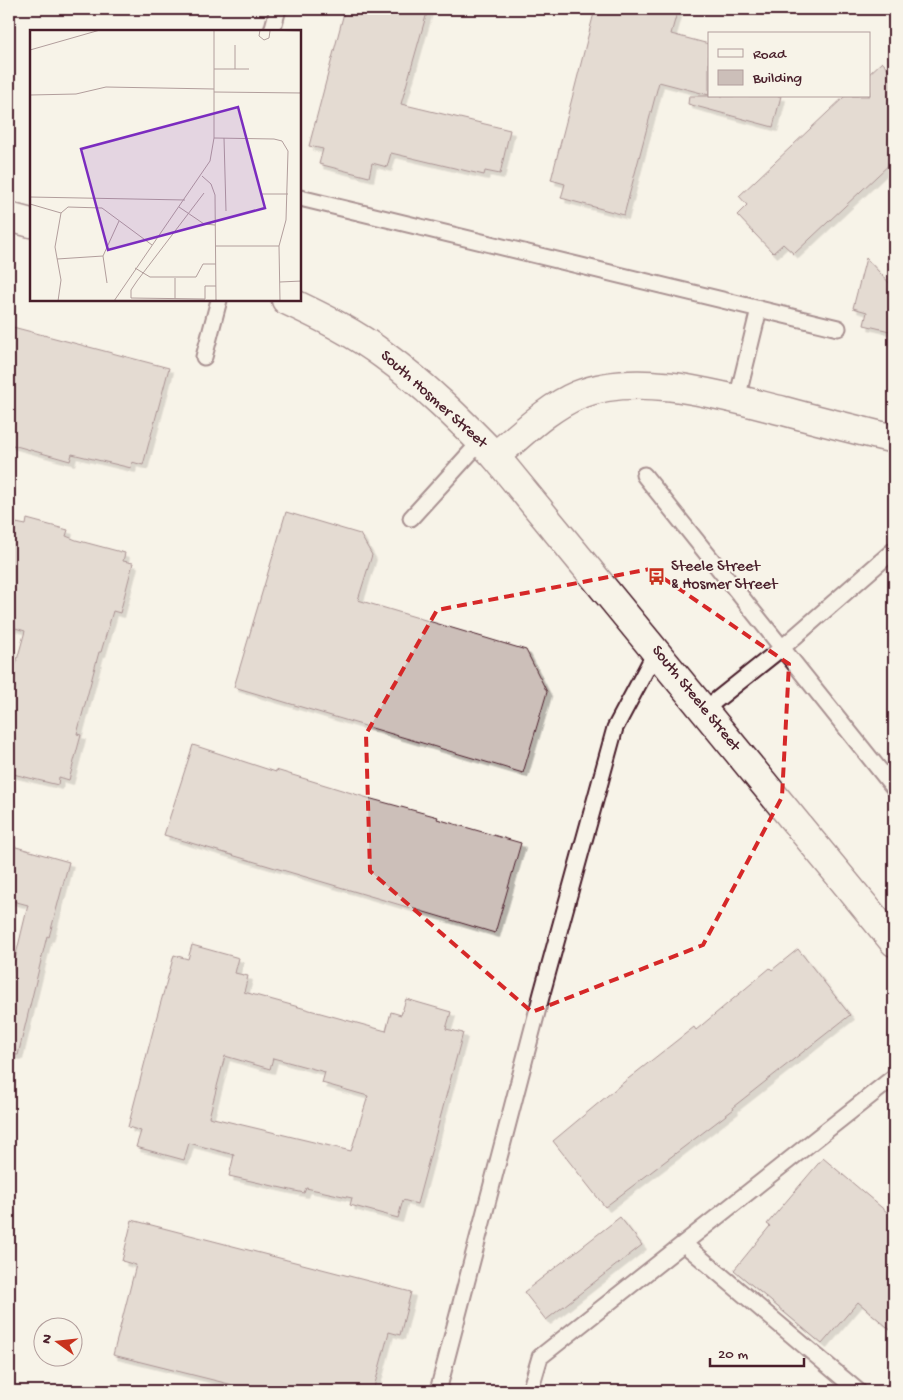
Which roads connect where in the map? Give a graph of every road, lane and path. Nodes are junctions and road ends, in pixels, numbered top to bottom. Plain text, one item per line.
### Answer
1 (278, 9) edge
2 (272, 30) edge
3 (301, 198) edge
4 (9, 217) edge
5 (30, 223) edge
6 (219, 301) edge
7 (288, 301) edge
8 (759, 309) junction
9 (838, 328) dead end
10 (204, 357) dead end
11 (737, 399) junction
12 (894, 439) edge
13 (488, 448) junction
14 (644, 475) dead end
15 (411, 518) dead end
16 (894, 550) edge
17 (783, 647) junction
18 (656, 651) junction
19 (704, 710) junction
20 (894, 788) edge
21 (894, 942) edge
22 (894, 1076) edge
23 (684, 1244) junction
24 (438, 1391) edge
25 (530, 1391) edge
26 (858, 1391) edge

1 - 2 lane
3 - 8 lane
4 - 5 main road
6 - 10 lane
7 - 13 main road, South Hosmer Street
8 - 9 lane
8 - 11 lane
11 - 12 main road, South Hosmer Street
11 - 13 main road, South Hosmer Street
13 - 15 lane
13 - 18 main road, South Steele Street
14 - 17 lane
16 - 17 lane
17 - 19 lane
17 - 20 lane
18 - 19 main road, South Steele Street
18 - 24 lane
19 - 21 main road, South Steele Street
22 - 23 lane
23 - 25 lane
23 - 26 lane

